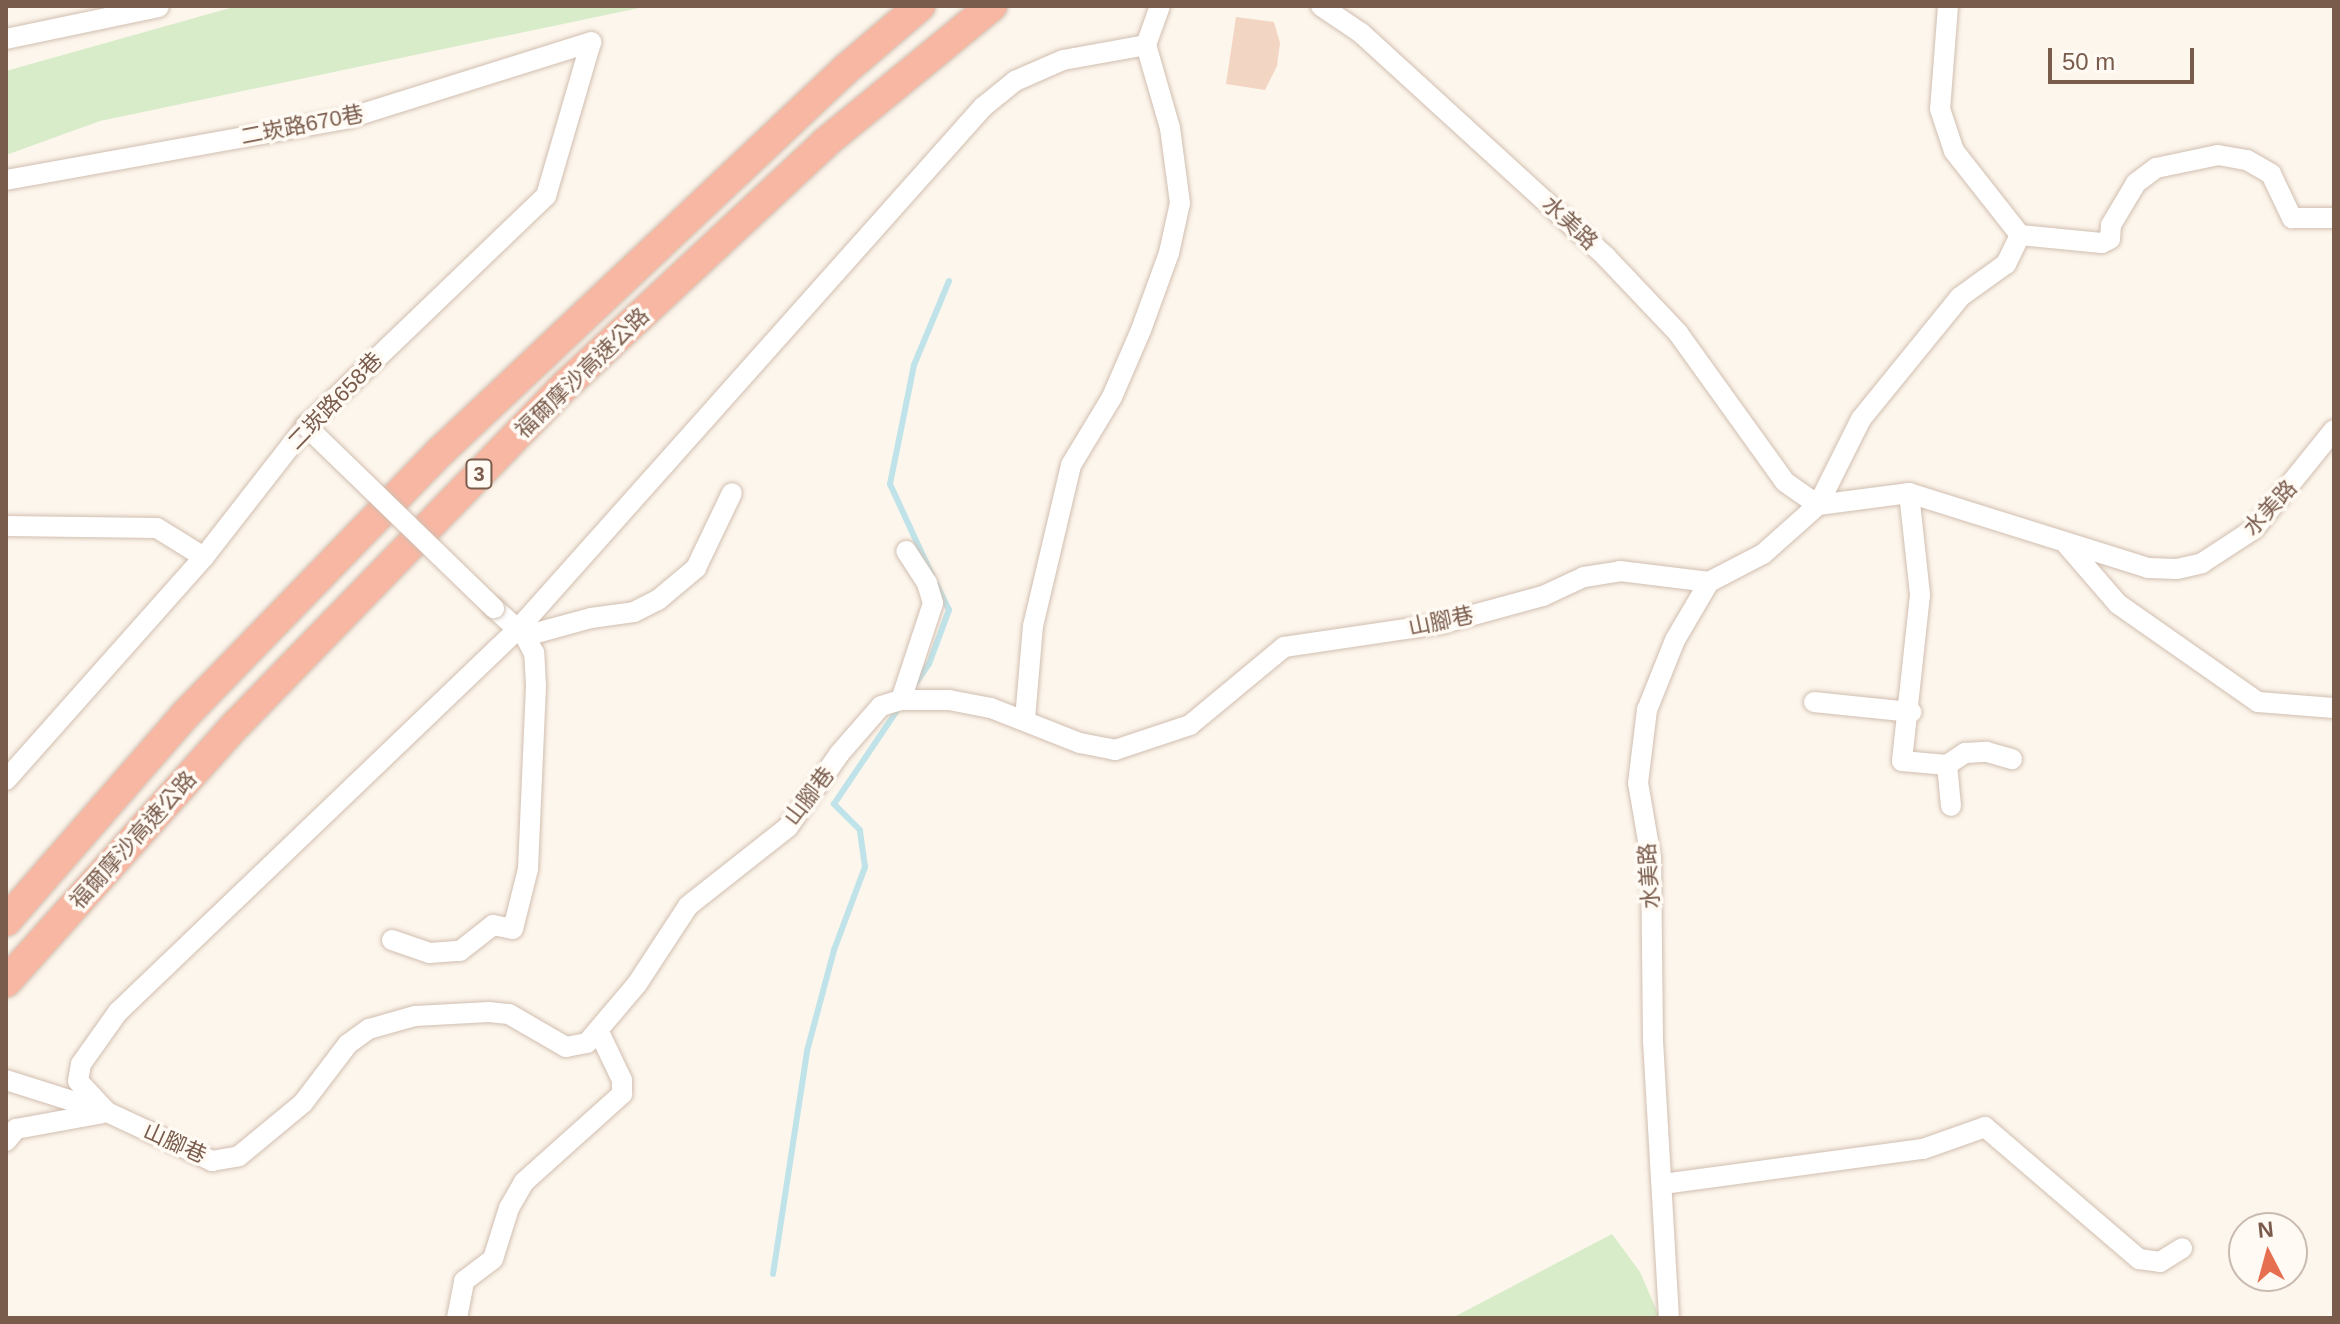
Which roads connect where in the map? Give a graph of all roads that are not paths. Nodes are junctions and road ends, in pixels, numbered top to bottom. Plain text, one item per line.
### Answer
1 (920, 6) edge
2 (992, 6) edge
3 (1160, 6) edge
4 (1321, 6) edge
5 (1948, 6) edge
6 (159, 7) edge
7 (6, 39) edge
8 (591, 42) joint
9 (1146, 45) junction
10 (6, 180) edge
11 (2334, 218) edge
12 (2020, 235) junction
13 (306, 426) junction
14 (2334, 430) edge
15 (2328, 450) edge
16 (732, 493) dead end
17 (1909, 493) junction
18 (1818, 505) junction
19 (6, 526) edge
20 (2067, 545) junction
21 (906, 551) dead end
22 (204, 557) junction
23 (1709, 582) junction
24 (522, 632) junction
25 (901, 700) junction
26 (1814, 702) dead end
27 (2334, 708) edge
28 (1911, 712) junction
29 (1025, 719) junction
30 (2012, 759) dead end
31 (1947, 765) junction
32 (6, 780) edge
33 (1951, 806) dead end
34 (6, 921) edge
35 (392, 940) dead end
36 (6, 982) edge
37 (598, 1030) junction
38 (6, 1080) edge
39 (107, 1112) junction
40 (6, 1141) edge
41 (1663, 1184) junction
42 (2182, 1248) dead end
43 (457, 1318) edge
44 (1669, 1318) edge

1 - 34 highway, 福爾摩沙高速公路 / 3
2 - 36 highway, 福爾摩沙高速公路 / 3
3 - 9 street
4 - 18 street, 水美路
5 - 12 street
6 - 7 street
8 - 10 street, 二崁路670巷
8 - 13 street, 二崁路658巷
9 - 24 street
9 - 29 street
11 - 12 street
12 - 18 street
13 - 22 street, 二崁路658巷
13 - 24 street, bridge
14 - 15 street, 水美路
15 - 20 street, 水美路
16 - 24 street
17 - 18 street, 水美路
17 - 20 street, 水美路
17 - 28 street
18 - 23 street
19 - 22 street
20 - 27 street
21 - 25 street
22 - 32 street, 二崁路658巷
23 - 29 street, 山腳巷
23 - 41 street, 水美路
24 - 35 street
24 - 39 street
25 - 29 street, 山腳巷
25 - 37 street, 山腳巷
26 - 28 street
28 - 31 street
30 - 31 street
31 - 33 street
37 - 39 street, 山腳巷
37 - 43 street
38 - 39 street, 山腳巷
39 - 40 street
41 - 42 street
41 - 44 street, 水美路

